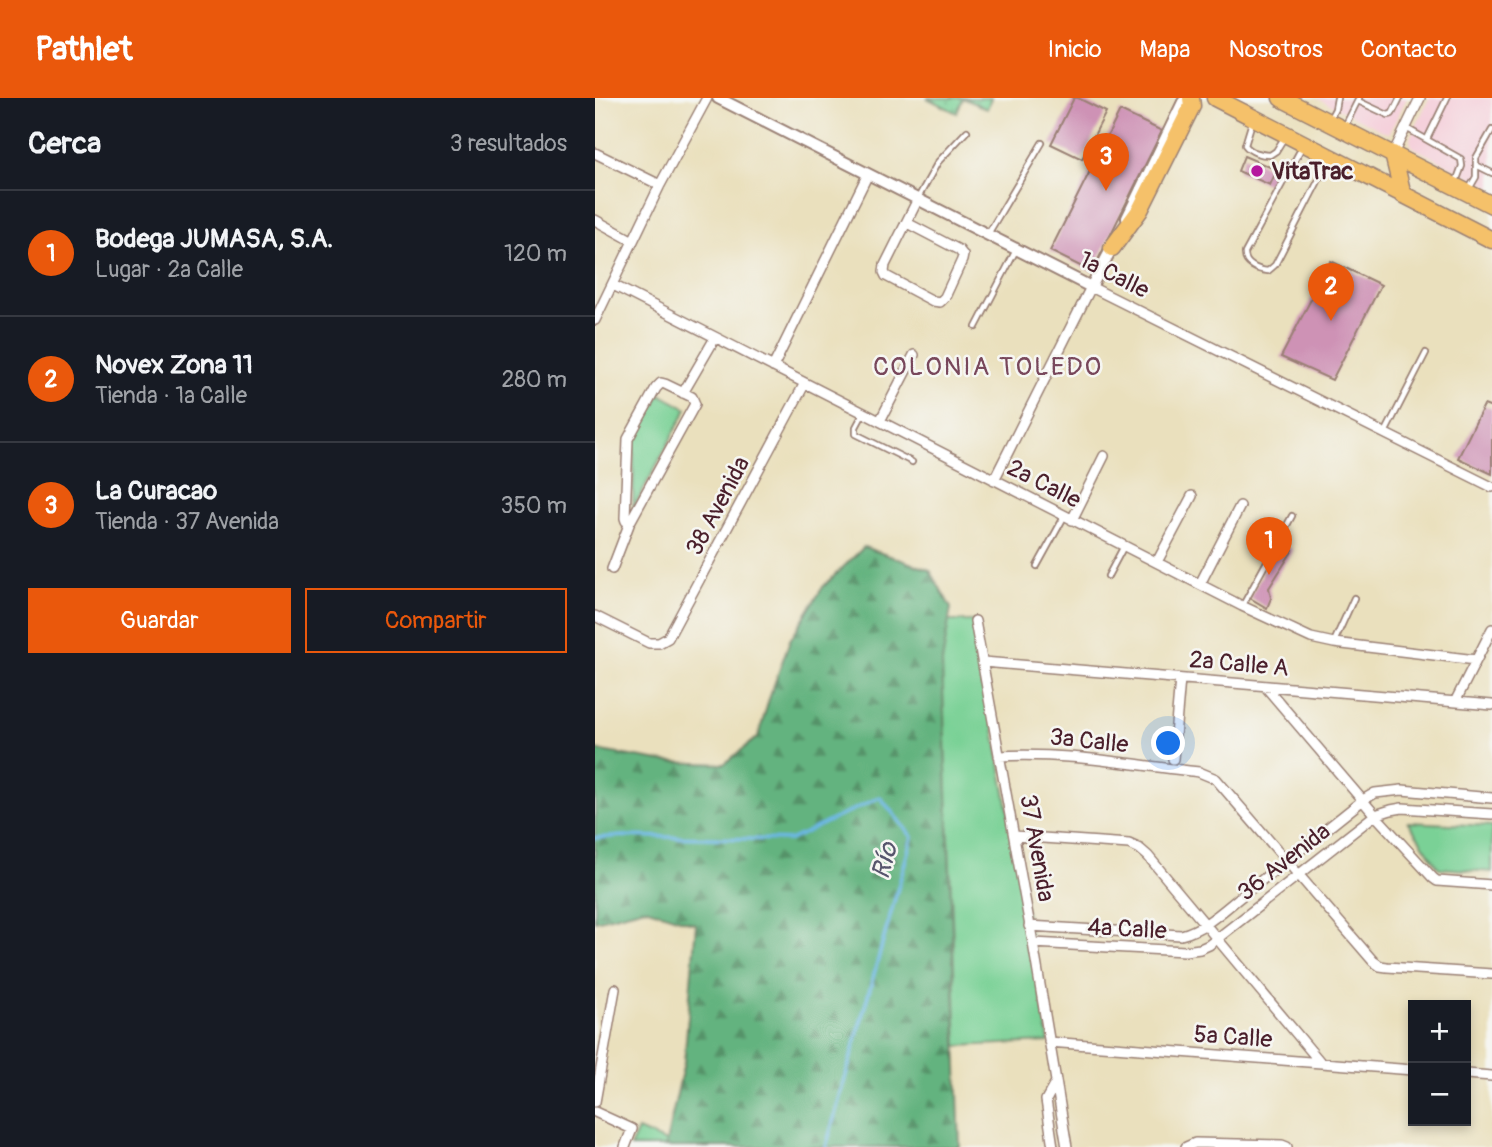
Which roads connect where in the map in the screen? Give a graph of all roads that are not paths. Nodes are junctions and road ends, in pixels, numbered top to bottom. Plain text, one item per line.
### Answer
1 (707, 98) edge
2 (718, 98) edge
3 (1215, 98) edge
4 (1338, 98) edge
5 (1400, 98) edge
6 (1420, 98) edge
7 (1447, 98) edge
8 (1359, 99) edge
9 (1187, 100) edge
10 (1295, 101) edge
11 (1254, 118) junction
12 (1328, 122) junction
13 (1406, 128) junction
14 (1343, 129) junction
15 (1492, 130) edge
16 (967, 131) dead end
17 (1286, 134) junction
18 (1427, 139) junction
19 (1042, 143) dead end
20 (1304, 143) junction
21 (595, 153) edge
22 (1393, 154) junction
23 (1331, 157) junction
24 (1476, 165) junction
25 (1492, 173) edge
26 (867, 174) junction
27 (660, 185) junction
28 (1461, 189) junction
29 (1403, 195) junction
30 (918, 199) junction
31 (1492, 205) edge
32 (595, 220) edge
33 (907, 223) junction
34 (987, 234) junction
35 (1492, 240) edge
36 (633, 242) junction
37 (1112, 248) joint
38 (1016, 249) junction
39 (613, 285) junction
40 (1091, 287) junction
41 (595, 320) edge
42 (977, 327) dead end
43 (715, 338) junction
44 (1426, 353) dead end
45 (914, 355) dead end
46 (773, 367) junction
47 (805, 383) junction
48 (683, 393) junction
49 (864, 413) junction
50 (880, 421) junction
51 (1385, 434) junction
52 (1104, 456) dead end
53 (912, 463) dead end
54 (994, 480) junction
55 (1492, 487) edge
56 (1192, 496) dead end
57 (1240, 506) dead end
58 (1291, 516) dead end
59 (1068, 518) junction
60 (631, 522) junction
61 (1124, 546) junction
62 (1157, 562) junction
63 (1037, 566) dead end
64 (612, 569) dead end
65 (1108, 576) dead end
66 (1200, 584) junction
67 (1354, 598) dead end
68 (1242, 606) junction
69 (595, 616) edge
70 (975, 621) dead end
71 (1492, 629) edge
72 (1334, 643) junction
73 (1476, 660) junction
74 (983, 662) junction
75 (1180, 679) junction
76 (1265, 686) junction
77 (1455, 702) junction
78 (1492, 705) edge
79 (999, 756) junction
80 (1173, 759) dead end
81 (1492, 798) edge
82 (1363, 800) junction
83 (1492, 814) edge
84 (1375, 815) junction
85 (1014, 836) junction
86 (1287, 861) junction
87 (1299, 875) junction
88 (1492, 885) edge
89 (1205, 924) junction
90 (1029, 926) junction
91 (1216, 939) junction
92 (1033, 943) junction
93 (1492, 974) edge
94 (615, 989) dead end
95 (1049, 1042) junction
96 (1321, 1063) junction
97 (1408, 1070) edge
98 (1471, 1074) edge
99 (1492, 1076) edge
100 (1056, 1082) junction
101 (595, 1102) edge
102 (595, 1112) edge
103 (1191, 1145) edge
104 (1284, 1146) edge
105 (625, 1147) edge
106 (1053, 1147) edge
107 (1067, 1147) edge

1 - 27 street
2 - 26 street, 1a Calle
3 - 11 highway
4 - 12 lane
5 - 8 lane
6 - 13 street
7 - 18 lane
8 - 14 lane
9 - 37 highway
10 - 12 highway
11 - 17 highway
11 - 17 lane
12 - 14 highway
13 - 18 lane
13 - 22 street
14 - 22 highway
15 - 24 lane
16 - 30 lane
17 - 20 highway
18 - 28 lane
19 - 34 lane
20 - 23 highway
20 - 23 lane
21 - 27 street
22 - 28 highway
22 - 29 highway
23 - 29 highway
24 - 25 lane
24 - 28 lane
26 - 30 street, 1a Calle
26 - 46 street
27 - 36 street
28 - 31 highway
29 - 35 highway
30 - 33 street
30 - 34 street, 1a Calle
32 - 36 street
33 - 33 street
34 - 38 street, 1a Calle
36 - 39 street
37 - 40 street
38 - 40 street, 1a Calle
38 - 42 lane
39 - 41 street
39 - 43 street, 2a Calle
40 - 51 street, 1a Calle
40 - 54 street
43 - 46 street, 2a Calle
43 - 48 street
44 - 51 lane
45 - 50 street
46 - 47 street, 2a Calle
47 - 49 street, 2a Calle
47 - 69 street, 38 Avenida
48 - 60 street
48 - 60 street
49 - 50 street, 2a Calle
49 - 53 lane
50 - 54 street, 2a Calle
51 - 55 street, 1a Calle
52 - 59 street
54 - 59 street, 2a Calle
56 - 62 street
57 - 66 street
58 - 68 lane
59 - 61 street, 2a Calle
59 - 63 lane
60 - 64 street
61 - 62 street, 2a Calle
61 - 65 lane
62 - 66 street, 2a Calle
66 - 68 street, 2a Calle
67 - 72 lane
68 - 72 street, 2a Calle
70 - 74 street, 37 Avenida
71 - 73 street
72 - 73 street, 2a Calle
73 - 77 street
74 - 75 street, 2a Calle A
74 - 79 street, 37 Avenida
75 - 76 street, 2a Calle A
75 - 80 street
76 - 77 street, 2a Calle A
76 - 82 street
77 - 78 street, 2a Calle A
79 - 85 street, 37 Avenida
79 - 86 street, 3a Calle
81 - 82 street
82 - 84 street
82 - 86 street, 36 Avenida
83 - 84 street
84 - 87 street, 36 Avenida
84 - 88 street
85 - 89 street
85 - 90 street, 37 Avenida
86 - 87 street
86 - 89 street, 36 Avenida
87 - 91 street, 36 Avenida
87 - 93 street
89 - 90 street, 4a Calle
89 - 91 street
90 - 92 street, 37 Avenida
91 - 92 street, 4a Calle
91 - 96 street
92 - 95 street, 37 Avenida
94 - 101 street
95 - 96 street, 5a Calle
95 - 100 street, 37 Avenida
96 - 97 street, 5a Calle
98 - 99 street
100 - 106 street, 37 Avenida
100 - 107 street, 37 Avenida
102 - 105 street
103 - 104 street

